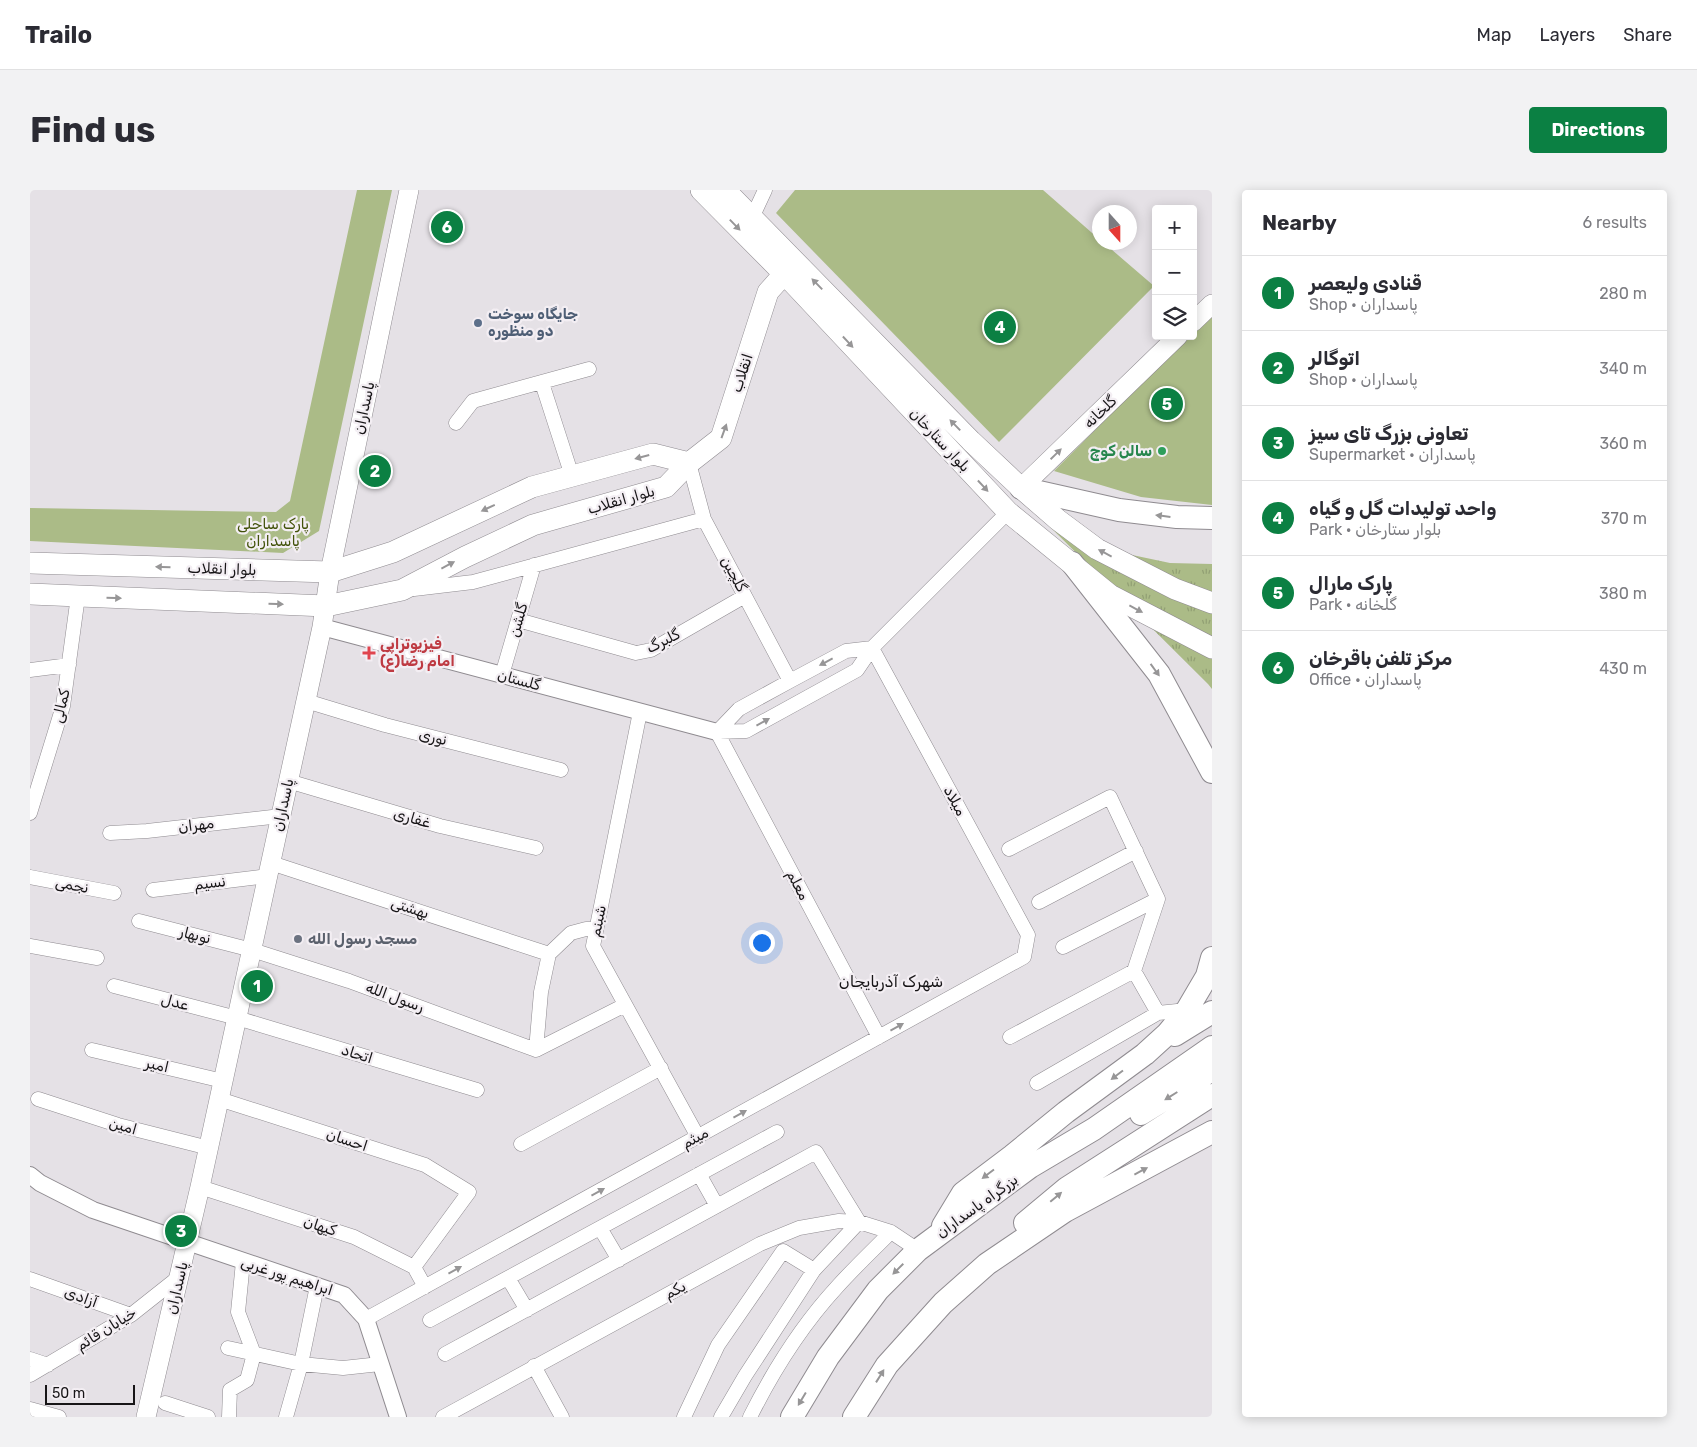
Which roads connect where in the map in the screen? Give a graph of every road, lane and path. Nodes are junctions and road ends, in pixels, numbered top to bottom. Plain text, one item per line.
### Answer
1 (409, 190) edge
2 (701, 190) edge
3 (725, 190) edge
4 (762, 191) edge
5 (752, 218) junction
6 (784, 274) junction
7 (1212, 304) edge
8 (1197, 318) edge
9 (1174, 340) edge
10 (589, 369) dead end
11 (542, 383) junction
12 (456, 423) dead end
13 (689, 463) junction
14 (572, 476) junction
15 (1021, 488) junction
16 (1008, 512) junction
17 (1212, 518) edge
18 (704, 519) junction
19 (30, 563) edge
20 (1072, 563) junction
21 (534, 565) junction
22 (330, 572) junction
23 (402, 590) junction
24 (30, 594) edge
25 (78, 596) junction
26 (745, 596) junction
27 (1212, 603) edge
28 (326, 606) junction
29 (518, 620) junction
30 (322, 627) junction
31 (872, 648) junction
32 (1212, 648) edge
33 (69, 665) junction
34 (30, 670) edge
35 (502, 675) junction
36 (790, 681) junction
37 (306, 701) junction
38 (640, 712) junction
39 (717, 732) junction
40 (561, 770) dead end
41 (1212, 772) edge
42 (288, 781) junction
43 (30, 813) edge
44 (281, 816) junction
45 (110, 833) dead end
46 (536, 848) dead end
47 (1009, 849) dead end
48 (1136, 851) junction
49 (269, 869) junction
50 (30, 878) edge
51 (153, 890) dead end
52 (114, 893) dead end
53 (1158, 899) junction
54 (1039, 902) dead end
55 (139, 921) dead end
56 (596, 929) junction
57 (30, 946) edge
58 (1063, 947) dead end
59 (252, 950) junction
60 (549, 954) junction
61 (1024, 957) joint
62 (97, 958) dead end
63 (1212, 958) edge
64 (1134, 971) junction
65 (114, 986) dead end
66 (625, 1005) junction
67 (1187, 1010) junction
68 (1212, 1012) edge
69 (1158, 1013) junction
70 (237, 1018) junction
71 (879, 1037) junction
72 (1010, 1037) dead end
73 (1212, 1047) edge
74 (92, 1050) dead end
75 (536, 1050) junction
76 (1145, 1054) junction
77 (661, 1068) junction
78 (1212, 1070) edge
79 (223, 1081) junction
80 (1038, 1082) dead end
81 (477, 1090) dead end
82 (1212, 1095) edge
83 (38, 1099) dead end
84 (219, 1099) junction
85 (777, 1132) dead end
86 (1212, 1132) edge
87 (698, 1136) junction
88 (521, 1144) dead end
89 (209, 1148) junction
90 (699, 1174) junction
91 (30, 1175) edge
92 (200, 1187) junction
93 (717, 1206) junction
94 (858, 1222) junction
95 (600, 1228) junction
96 (891, 1232) junction
97 (938, 1234) junction
98 (187, 1243) junction
99 (918, 1250) junction
100 (619, 1260) junction
101 (242, 1262) junction
102 (414, 1267) junction
103 (814, 1270) junction
104 (179, 1277) junction
105 (508, 1278) junction
106 (30, 1279) edge
107 (971, 1279) junction
108 (316, 1286) junction
109 (425, 1287) junction
110 (526, 1310) junction
111 (131, 1315) junction
112 (366, 1319) junction
113 (430, 1320) dead end
114 (228, 1348) dead end
115 (254, 1354) junction
116 (445, 1354) dead end
117 (30, 1358) edge
118 (301, 1364) junction
119 (380, 1364) junction
120 (48, 1365) junction
121 (534, 1366) junction
122 (30, 1375) edge
123 (165, 1403) dead end
124 (30, 1409) edge
125 (59, 1417) edge
126 (146, 1417) edge
127 (208, 1417) edge
128 (230, 1417) edge
129 (286, 1417) edge
130 (398, 1417) edge
131 (443, 1417) edge
132 (562, 1417) edge
133 (684, 1417) edge
134 (721, 1417) edge
135 (750, 1417) edge
136 (792, 1417) edge
137 (854, 1417) edge

1 - 22 main road, پاسداران
2 -> 6 main road, بلوار ستارخان
3 - 5 main road, بلوار ستارخان
4 - 5 street
15 -> 5 main road, بلوار ستارخان
13 -> 6 main road, انقلاب
6 -> 16 main road, بلوار ستارخان
7 - 8 main road
15 -> 9 main road, گلخانه
10 - 11 street
11 - 12 street
11 - 14 street
13 -> 14 main road, بلوار انقلاب
13 - 18 street, گلچین
23 -> 13 main road, بلوار انقلاب
14 -> 22 main road, بلوار انقلاب
17 -> 15 highway
27 -> 15 main road, بلوار ستارخان
16 - 20 main road, بلوار ستارخان
16 - 31 street, گلستان
18 - 21 street
18 - 26 street, گلچین
22 -> 19 main road, بلوار انقلاب
20 -> 32 main road, بلوار ستارخان
20 -> 41 highway
21 - 23 street
21 - 29 street, گلشن
22 - 28 main road, پاسداران
23 - 28 main road, بلوار انقلاب
24 - 25 main road, بلوار انقلاب
25 -> 28 main road, بلوار انقلاب
25 - 33 street, کمالی
26 - 29 street, گلبرگ
26 - 36 street, گلچین
28 - 30 main road, پاسداران
29 - 35 street, گلشن
30 - 35 street, گلستان
30 - 37 main road, پاسداران
31 -> 36 street
39 -> 31 street, گلستان
31 - 61 street, میلاد
33 - 34 street
33 - 43 street, کمالی
35 - 38 street, گلستان
36 - 39 street
37 - 40 street, نوری
37 - 42 main road, پاسداران
38 - 39 street, گلستان
38 - 56 street, شبنم
39 - 71 street, معلم
42 - 44 main road, پاسداران
42 - 46 street, غفاری
44 - 45 street, مهران
44 - 49 main road, پاسداران
47 - 48 street
48 - 53 street
48 - 54 street
49 - 51 street, نسیم
49 - 59 main road, پاسداران
49 - 60 street, بهشتی
50 - 52 street, نجمی
53 - 58 street
53 - 64 street
55 - 59 street, نوبهار
56 - 60 street
56 - 66 street, شبنم
57 - 62 street
59 - 70 main road, پاسداران
59 - 75 street, رسول الله
60 - 75 street
71 -> 61 street, میثم
63 - 67 highway
64 - 69 street
64 - 72 street
65 - 70 street, عدل
66 - 75 street
66 - 77 street, شبنم
67 - 69 street
67 - 76 highway
68 - 76 highway
69 - 80 street
70 - 79 main road, پاسداران
70 - 81 street, اتحاد
87 -> 71 street, میثم
73 - 97 highway, بزرگراه پاسداران
74 - 79 street, امیر
76 -> 97 highway
77 - 87 street, شبنم
77 - 88 street
78 -> 97 highway
79 - 84 main road, پاسداران
107 -> 82 highway
83 - 89 street, امین
84 - 89 main road, پاسداران
84 - 102 street, احسان
85 - 90 street
107 -> 86 highway
109 -> 87 street, میثم
89 - 92 main road, پاسداران
90 - 93 street
90 - 95 street
91 - 98 street, ابراهیم پور غربی
92 - 98 main road, پاسداران
92 - 102 street, کیهان
93 - 94 street
93 - 100 street
94 - 96 street, یکم
94 - 103 street
94 - 121 street, یکم
95 - 100 street
95 - 105 street
96 - 99 street, یکم
96 - 135 street
97 - 99 highway, بزرگراه پاسداران
98 - 101 street, ابراهیم پور غربی
98 - 104 main road, پاسداران
99 -> 136 highway, بزرگراه پاسداران
100 - 110 street
101 - 108 street, ابراهیم پور غربی
101 - 115 street
102 - 109 street
103 - 133 street
103 - 134 street
104 - 111 street, خیابان قائم
104 - 126 main road, پاسداران
105 - 110 street
105 - 113 street
106 - 111 street, آزادی
137 -> 107 highway
108 - 112 street, ابراهیم پور غربی
108 - 118 street
109 - 112 street, میثم
110 - 116 street
111 - 120 street, خیابان قائم
112 - 119 street, ابراهیم پور غربی
114 - 115 street
115 - 118 street
115 - 128 street
117 - 120 street
118 - 119 street
118 - 129 street
119 - 130 street, ابراهیم پور غربی
120 - 122 street, خیابان قائم
121 - 131 street, یکم
121 - 132 street
123 - 127 street
124 - 125 street

